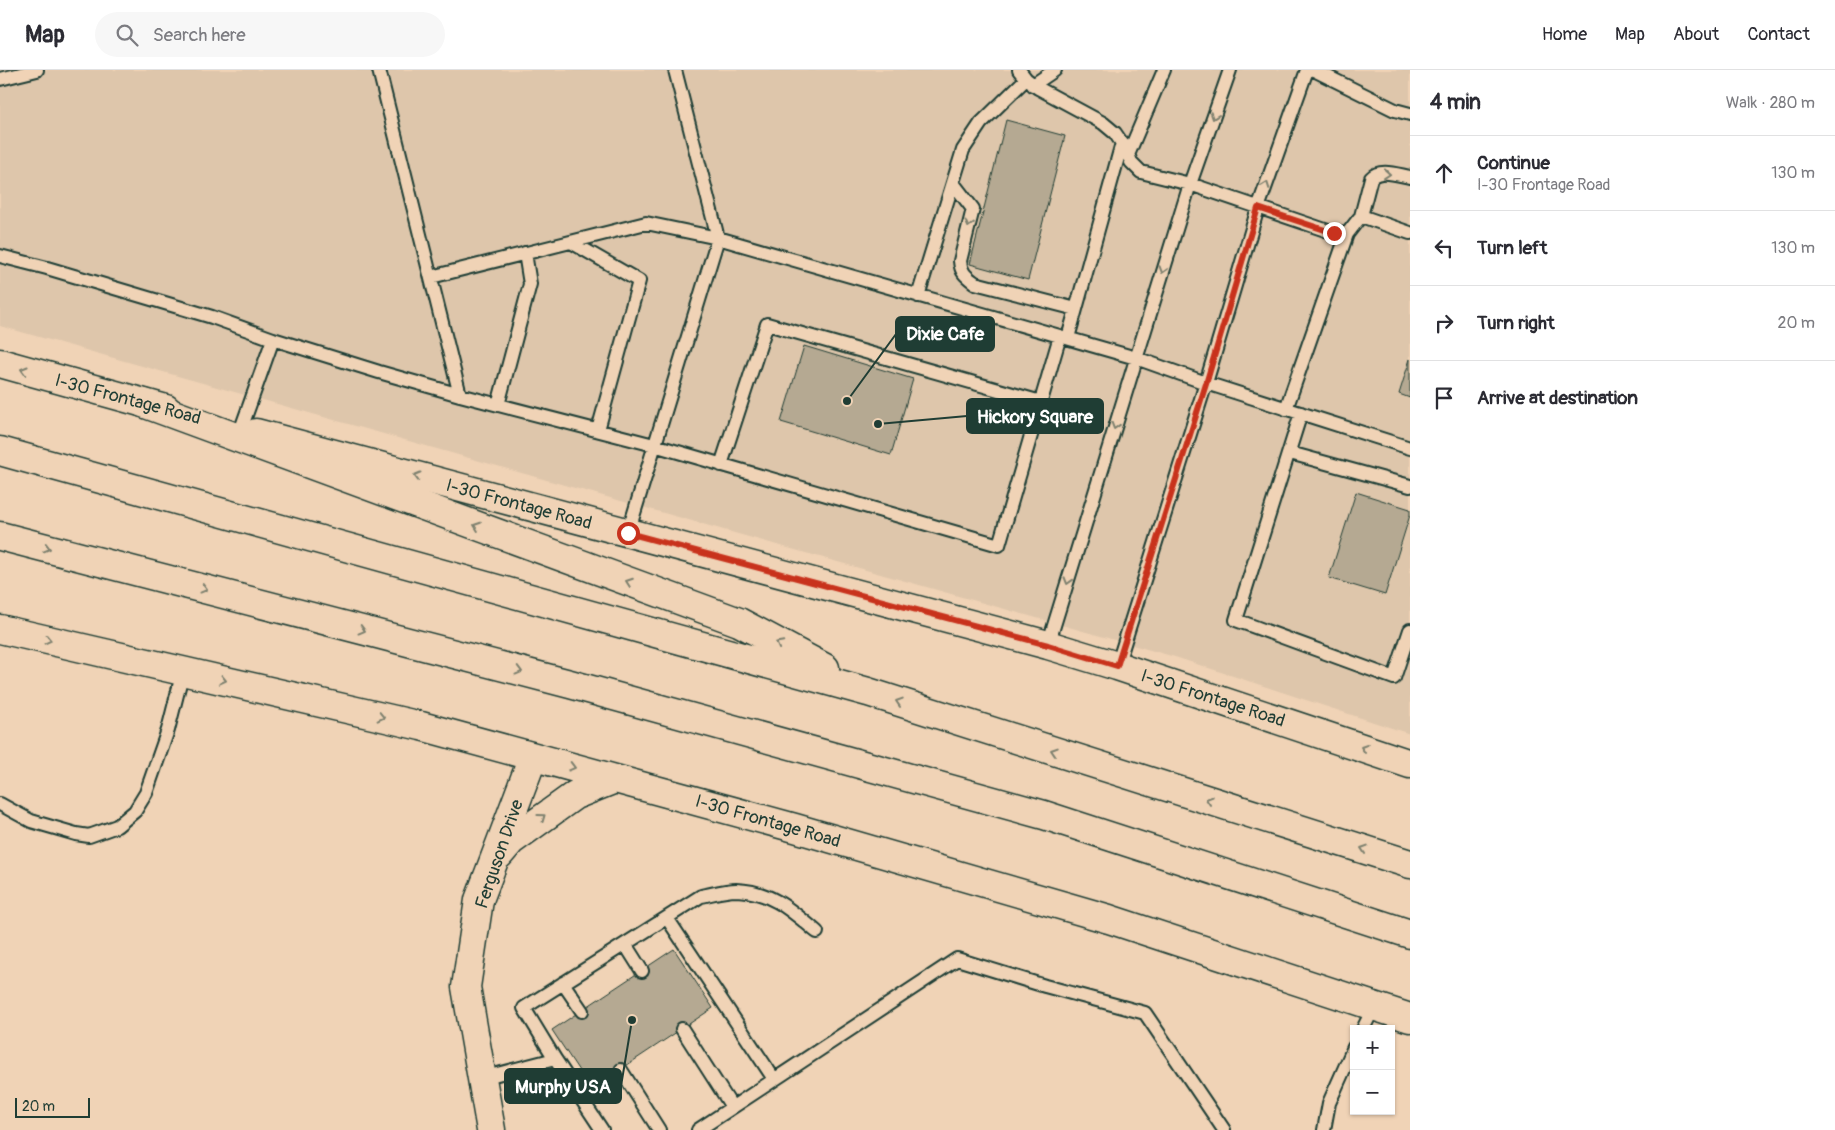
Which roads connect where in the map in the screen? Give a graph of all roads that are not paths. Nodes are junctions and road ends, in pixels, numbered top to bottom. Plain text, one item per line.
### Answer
1 (37, 70) edge
2 (379, 70) edge
3 (675, 70) edge
4 (1055, 70) edge
5 (1164, 70) edge
6 (1230, 70) edge
7 (1307, 70) edge
8 (1314, 70) edge
9 (1026, 78) edge
10 (0, 79) edge
11 (1410, 114) edge
12 (1122, 143) junction
13 (1128, 155) junction
14 (1410, 176) edge
15 (953, 182) junction
16 (1190, 184) junction
17 (1258, 208) junction
18 (1361, 216) junction
19 (1410, 233) edge
20 (1348, 234) junction
21 (718, 238) junction
22 (571, 242) junction
23 (525, 253) junction
24 (0, 256) edge
25 (431, 277) junction
26 (918, 296) junction
27 (1076, 309) junction
28 (1064, 337) junction
29 (273, 339) junction
30 (1136, 358) junction
31 (0, 363) edge
32 (1206, 384) junction
33 (460, 395) junction
34 (1041, 402) junction
35 (143, 403) junction
36 (498, 405) junction
37 (1286, 408) junction
38 (1301, 413) junction
39 (241, 429) junction
40 (598, 430) junction
41 (654, 445) junction
42 (1410, 448) edge
43 (0, 451) edge
44 (1290, 452) junction
45 (721, 465) junction
46 (1410, 486) edge
47 (628, 533) junction
48 (0, 536) edge
49 (0, 629) edge
50 (1410, 630) edge
51 (1048, 645) junction
52 (1117, 666) junction
53 (183, 671) junction
54 (868, 692) junction
55 (533, 757) junction
56 (1410, 764) edge
57 (615, 779) junction
58 (0, 804) edge
59 (494, 862) junction
60 (1410, 864) edge
61 (667, 918) junction
62 (817, 932) dead end
63 (1410, 934) edge
64 (626, 944) junction
65 (642, 970) dead end
66 (563, 983) junction
67 (582, 1010) dead end
68 (1369, 1018) edge
69 (1410, 1018) edge
70 (682, 1029) dead end
71 (1350, 1056) edge
72 (555, 1059) junction
73 (621, 1070) dead end
74 (482, 1078) junction
75 (774, 1079) junction
76 (732, 1107) junction
77 (491, 1130) edge
78 (602, 1130) edge
79 (659, 1130) edge
80 (698, 1130) edge
81 (1224, 1130) edge
82 (1324, 1130) edge

1 - 10 lane
2 - 25 lane
3 - 21 lane
4 - 9 lane
5 - 13 lane
6 -> 16 lane
17 -> 7 lane
8 - 11 lane
9 - 12 lane
9 - 15 lane
12 - 13 lane
12 - 27 lane
13 - 16 lane
18 -> 14 lane
15 - 26 lane
15 -> 27 lane
16 - 17 lane
16 -> 30 lane
17 - 20 lane
17 - 32 lane
18 - 19 lane
18 - 20 lane
20 - 37 lane
21 - 22 lane
21 - 26 lane
21 - 41 lane
22 - 23 lane
22 - 40 lane
23 - 25 lane
23 - 36 lane
24 - 29 lane
25 - 33 lane
26 - 28 lane
27 - 28 lane
28 - 30 lane
28 - 34 lane
29 - 33 lane
29 - 39 lane
30 - 32 lane
30 -> 51 lane
35 -> 31 main road, I-30 Frontage Road
32 - 37 lane
32 - 52 lane
33 - 36 lane
34 - 45 lane
34 - 45 lane
35 - 39 main road, I-30 Frontage Road
54 -> 35 main road
36 - 40 lane
37 - 38 lane
38 - 42 lane
38 - 44 lane
47 -> 39 main road, I-30 Frontage Road
40 - 41 lane
41 - 45 lane
41 - 47 lane
43 - 54 main road
44 - 46 lane
44 - 50 lane
47 - 51 main road, I-30 Frontage Road
48 -> 63 main road
49 -> 53 main road, I-30 Frontage Road
51 - 52 main road, I-30 Frontage Road
56 -> 52 main road, I-30 Frontage Road
53 -> 55 main road, I-30 Frontage Road
53 - 58 lane
60 -> 54 main road
55 -> 57 main road, I-30 Frontage Road
55 - 59 main road, Ferguson Drive
59 -> 57 main road
57 - 68 main road, I-30 Frontage Road
59 - 74 main road, Ferguson Drive
61 - 62 lane
61 - 64 lane
61 - 75 lane
64 - 65 lane
64 - 66 lane
66 - 67 lane
66 - 72 lane
68 - 69 main road, I-30 Frontage Road
70 - 76 lane
71 - 82 lane
72 - 74 lane
72 - 78 lane
73 - 79 lane
74 - 77 main road, Ferguson Drive
75 - 76 lane
75 - 81 lane
76 - 80 lane

